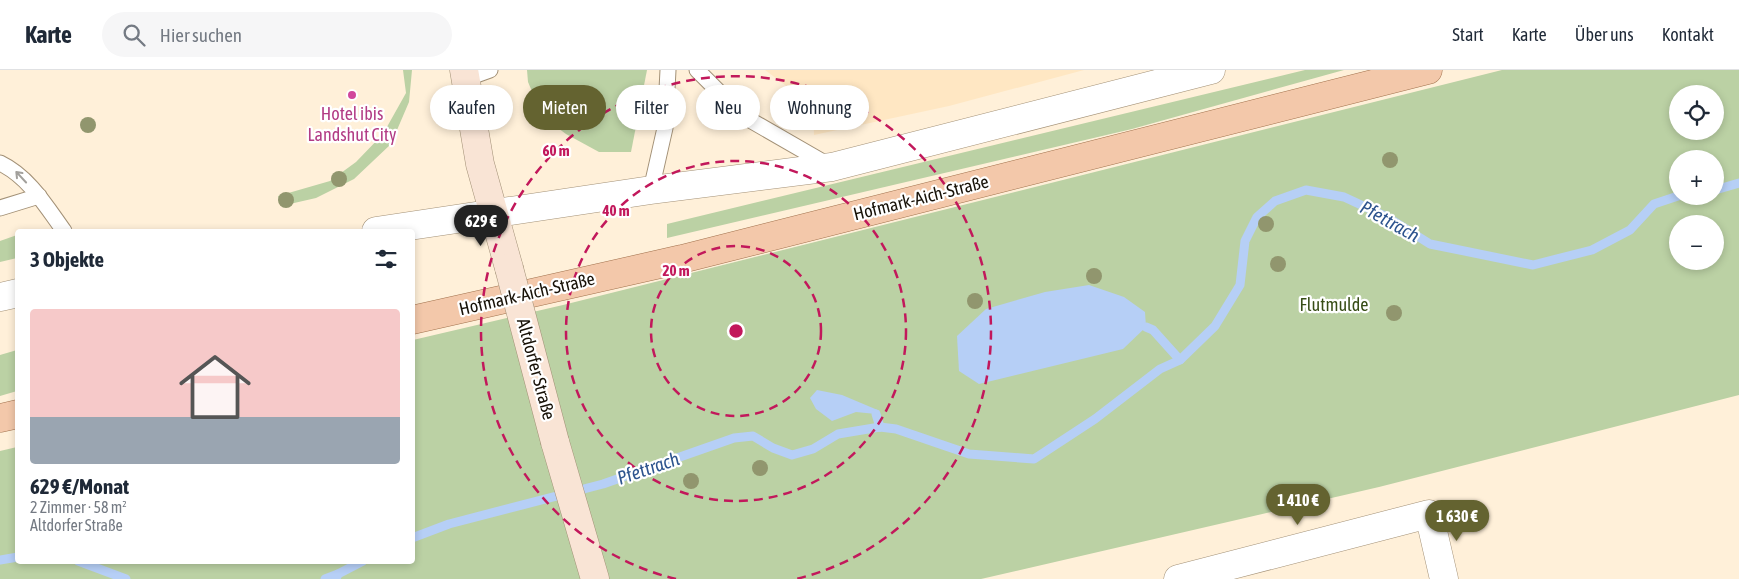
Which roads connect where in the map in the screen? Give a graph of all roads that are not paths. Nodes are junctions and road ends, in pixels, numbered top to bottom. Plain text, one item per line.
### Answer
1 (668, 70) edge
2 (697, 70) edge
3 (1211, 70) edge
4 (1428, 70) edge
5 (473, 73) edge
6 (0, 163) edge
7 (832, 167) junction
8 (651, 190) junction
9 (39, 196) junction
10 (0, 208) edge
11 (494, 215) junction
12 (63, 229) edge
13 (391, 229) edge
14 (15, 293) edge
15 (0, 297) edge
16 (415, 319) edge
17 (15, 415) edge
18 (0, 418) edge
19 (595, 579) edge
20 (1178, 579) edge
21 (1444, 579) edge

1 - 8 lane
2 - 7 lane
3 - 7 street
4 - 16 main road, Hofmark-Aich-Straße
5 - 11 main road, Altdorfer Straße
9 -> 6 lane
7 - 8 street
8 - 11 street
9 - 10 lane
9 - 12 lane
11 - 13 street
11 - 19 main road, Altdorfer Straße, bridge
14 - 15 street
17 - 18 main road
20 - 21 street

